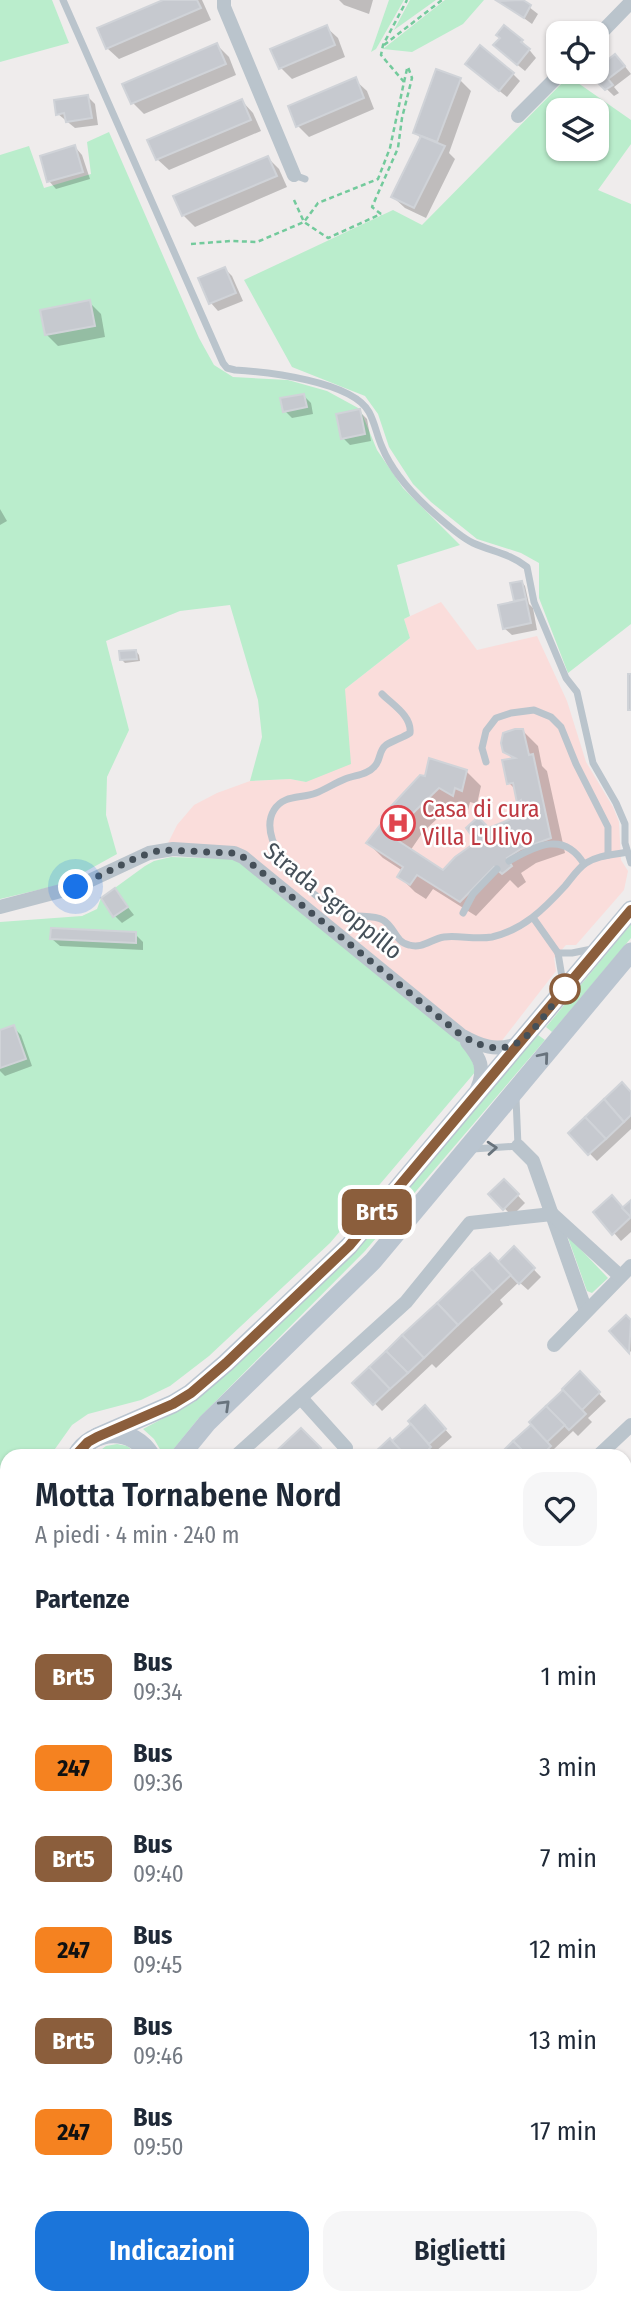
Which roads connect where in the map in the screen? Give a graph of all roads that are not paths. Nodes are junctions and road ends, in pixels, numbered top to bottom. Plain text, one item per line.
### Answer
1 (63, 0) edge
2 (224, 0) edge
3 (631, 2) edge
4 (609, 25) edge
5 (550, 84) edge
6 (517, 116) dead end
7 (299, 177) dead end
8 (382, 694) dead end
9 (486, 762) dead end
10 (608, 855) junction
11 (630, 859) edge
12 (509, 860) dead end
13 (584, 864) junction
14 (497, 869) dead end
15 (0, 907) edge
16 (631, 910) edge
17 (463, 913) dead end
18 (534, 919) junction
19 (600, 947) junction
20 (631, 952) edge
21 (558, 953) junction
22 (564, 990) junction
23 (461, 1035) junction
24 (519, 1044) junction
25 (516, 1090) junction
26 (474, 1097) junction
27 (517, 1146) junction
28 (466, 1150) junction
29 (552, 1214) junction
30 (626, 1271) edge
31 (586, 1311) junction
32 (554, 1345) dead end
33 (301, 1398) junction
34 (631, 1425) edge
35 (97, 1437) junction
36 (346, 1448) dead end
37 (83, 1449) edge
38 (144, 1449) edge
39 (186, 1449) edge
40 (244, 1449) edge
41 (605, 1449) edge

1 - 11 lane
2 - 7 street
3 - 4 street
5 - 6 street
8 - 18 lane
9 - 10 lane
10 - 11 lane
10 - 13 lane
12 - 13 lane
13 - 18 lane
14 - 17 lane
15 - 23 street, Strada Sgroppillo
16 - 19 main road
18 - 21 lane
19 - 21 lane
19 - 22 main road
25 -> 20 main road
21 - 22 lane
22 - 24 main road
23 - 24 street
23 - 26 street
24 - 26 main road
25 - 27 lane
25 - 28 main road
26 - 35 main road
28 -> 27 lane
27 - 29 street
39 -> 28 main road
29 - 30 street
29 - 31 street
29 - 33 street
30 - 31 street
31 - 32 street
33 - 36 street
33 - 40 street
34 - 41 street
35 - 37 main road
35 - 38 main road

